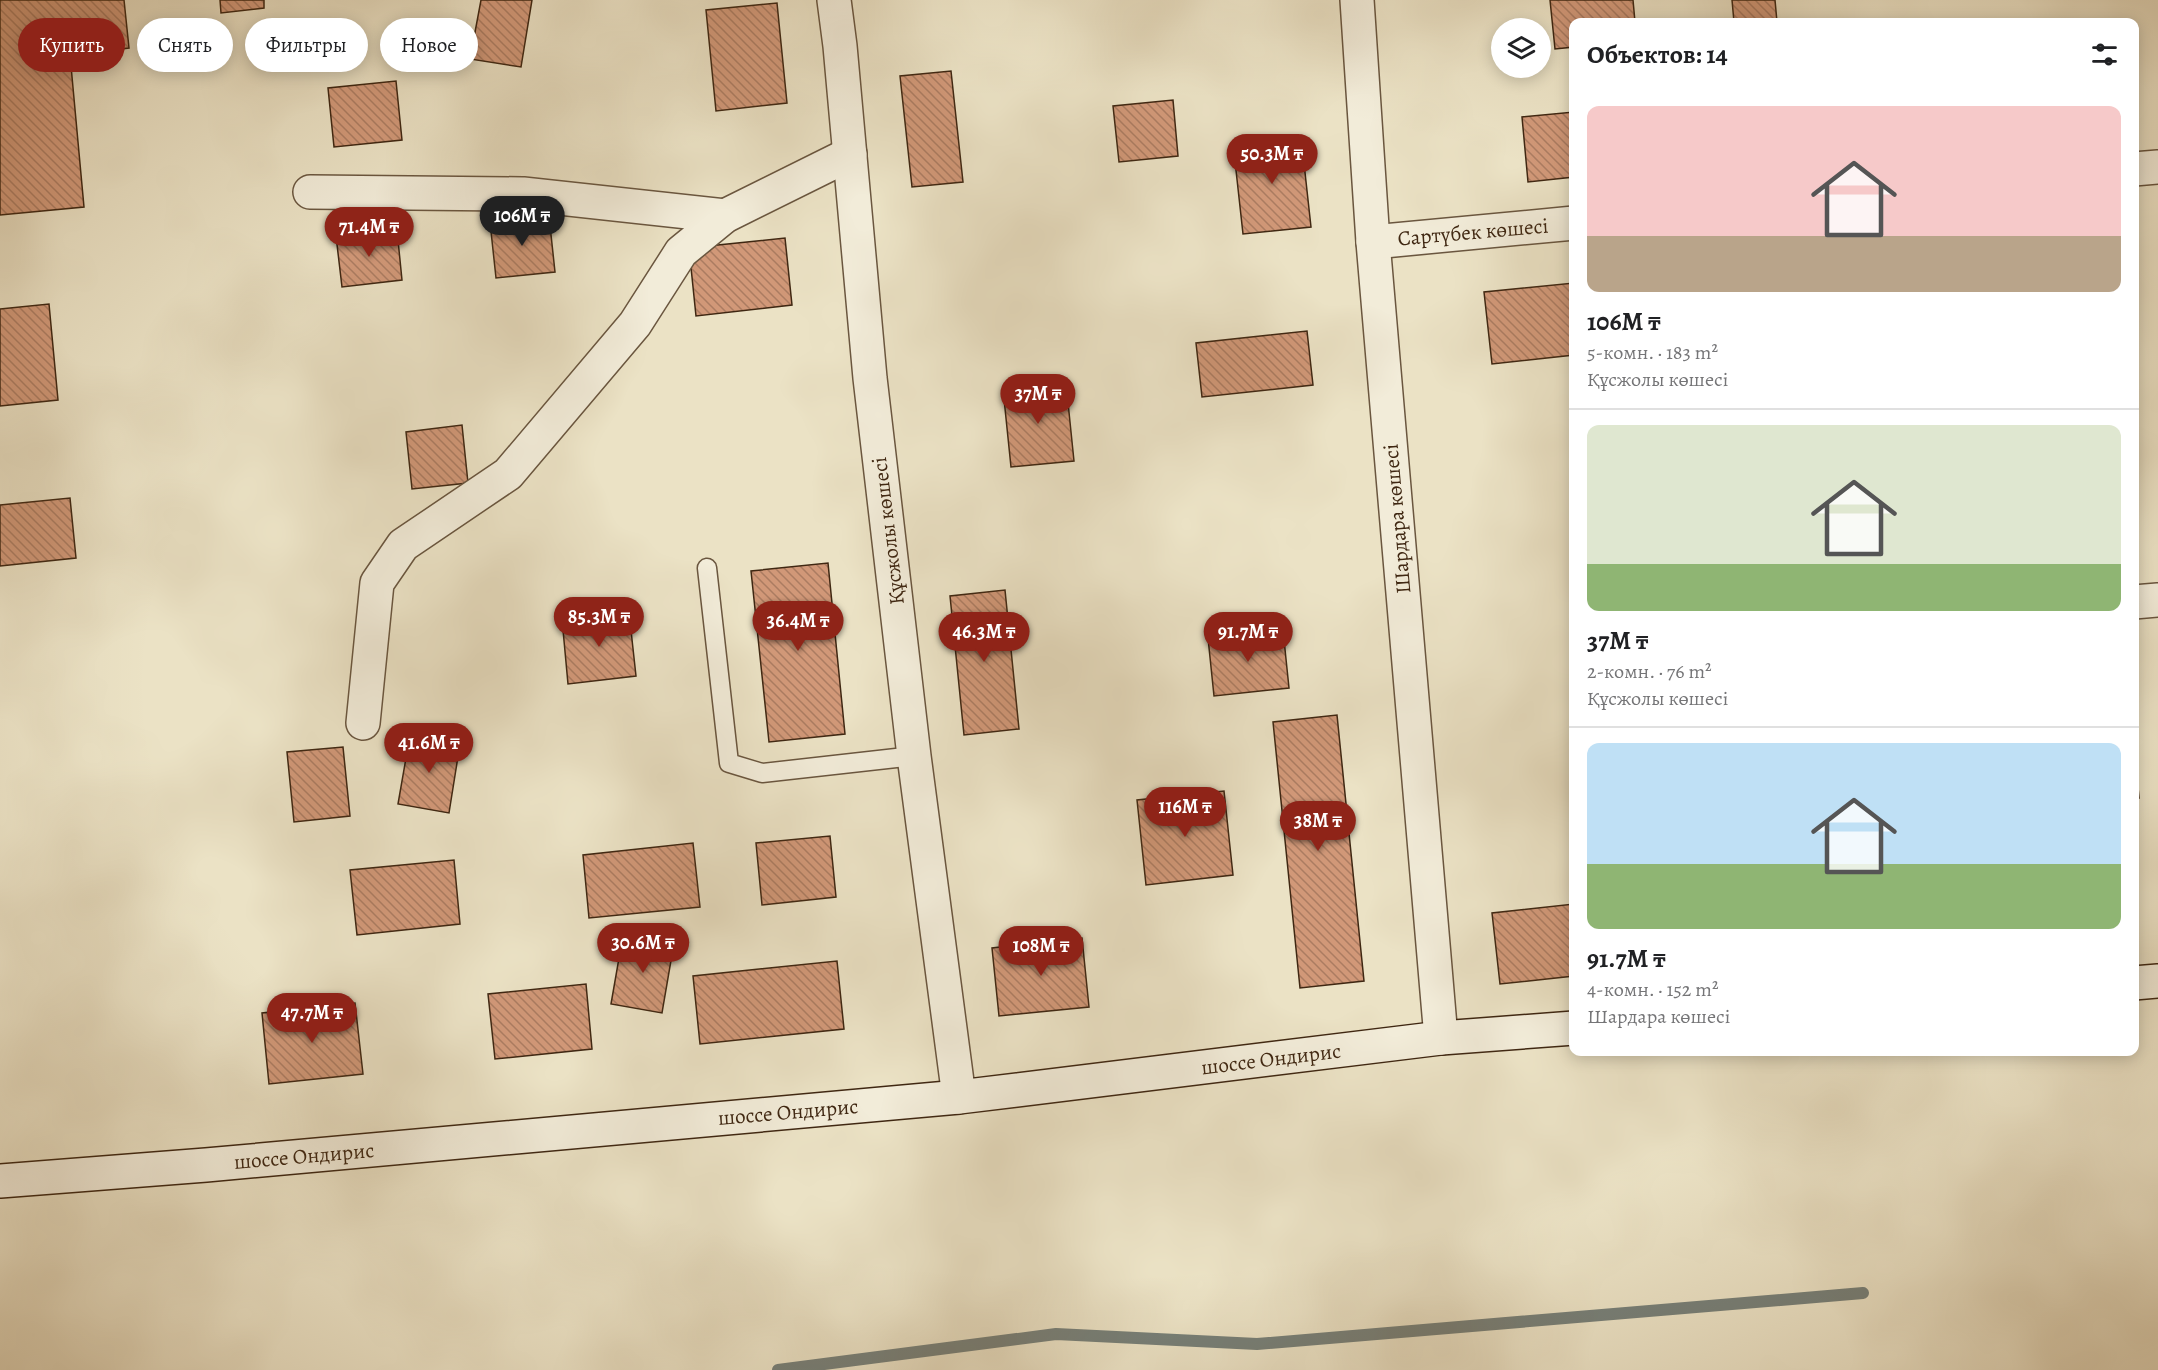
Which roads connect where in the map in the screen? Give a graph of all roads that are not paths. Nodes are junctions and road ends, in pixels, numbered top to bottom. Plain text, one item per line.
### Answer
1 (834, 0) edge
2 (1357, 0) edge
3 (850, 154) junction
4 (2158, 167) edge
5 (2139, 169) edge
6 (310, 192) dead end
7 (725, 216) junction
8 (1569, 223) edge
9 (1373, 242) junction
10 (707, 568) dead end
11 (2158, 600) edge
12 (2139, 602) edge
13 (363, 723) dead end
14 (914, 756) junction
15 (2158, 981) edge
16 (2139, 983) edge
17 (1569, 1028) edge
18 (1442, 1038) junction
19 (959, 1097) junction
20 (0, 1181) edge

1 - 3 street, Құсжолы көшесі
2 - 9 street, Шардара көшесі
3 - 7 street
3 - 14 street, Құсжолы көшесі
4 - 5 street
6 - 7 street
7 - 13 street
8 - 9 street, Сартүбек көшесі
9 - 18 street, Шардара көшесі
10 - 14 lane
11 - 12 street
14 - 19 street, Құсжолы көшесі
15 - 16 street
17 - 18 street, шоссе Ондирис
18 - 19 street, шоссе Ондирис
19 - 20 street, шоссе Ондирис

